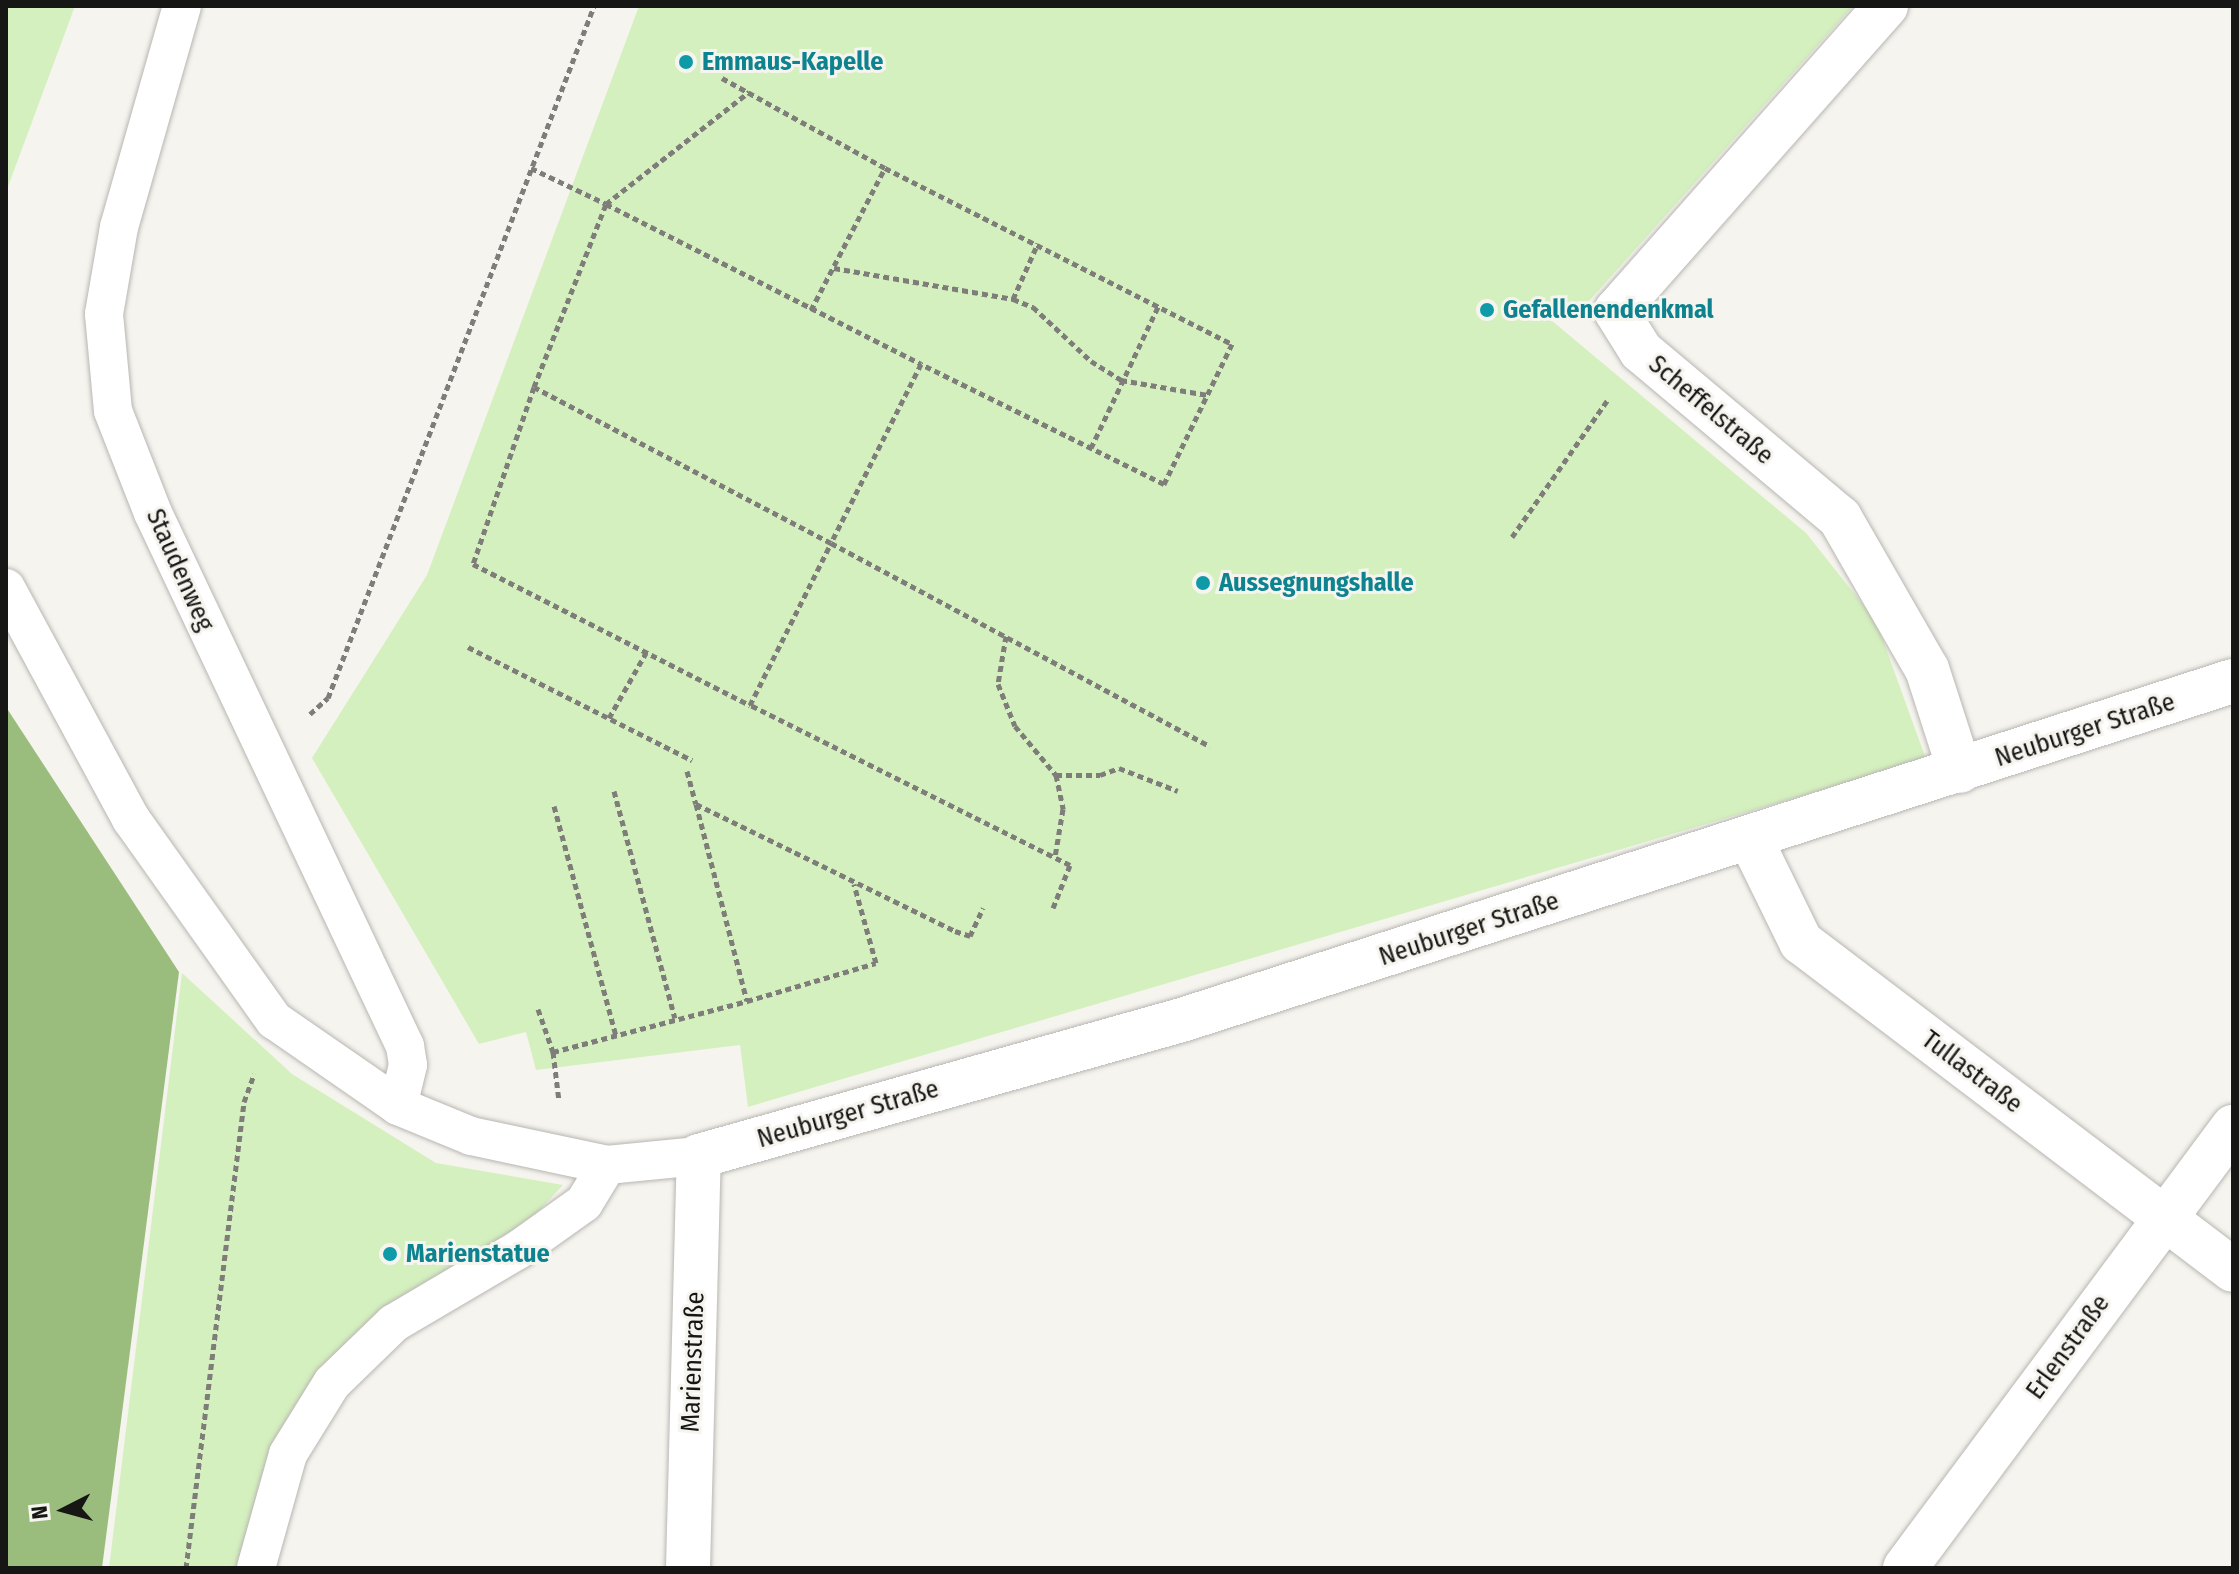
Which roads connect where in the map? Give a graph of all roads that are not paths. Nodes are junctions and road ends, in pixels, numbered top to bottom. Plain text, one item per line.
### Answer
1 (182, 6) edge
2 (1886, 6) edge
3 (6, 588) edge
4 (2233, 681) edge
5 (1960, 771) junction
6 (1751, 840) junction
7 (398, 1106) junction
8 (2233, 1127) edge
9 (699, 1156) junction
10 (607, 1165) junction
11 (2163, 1218) junction
12 (2233, 1270) edge
13 (256, 1568) edge
14 (688, 1568) edge
15 (1905, 1568) edge

1 - 7 lane, Staudenweg
2 - 5 street, Scheffelstraße
3 - 7 lane
4 - 5 street, Neuburger Straße
5 - 6 street, Neuburger Straße
6 - 9 street, Neuburger Straße
6 - 11 street, Tullastraße
7 - 10 lane
8 - 11 street, Erlenstraße
9 - 10 lane
9 - 14 street, Marienstraße
10 - 13 lane
11 - 12 street, Tullastraße
11 - 15 street, Erlenstraße

